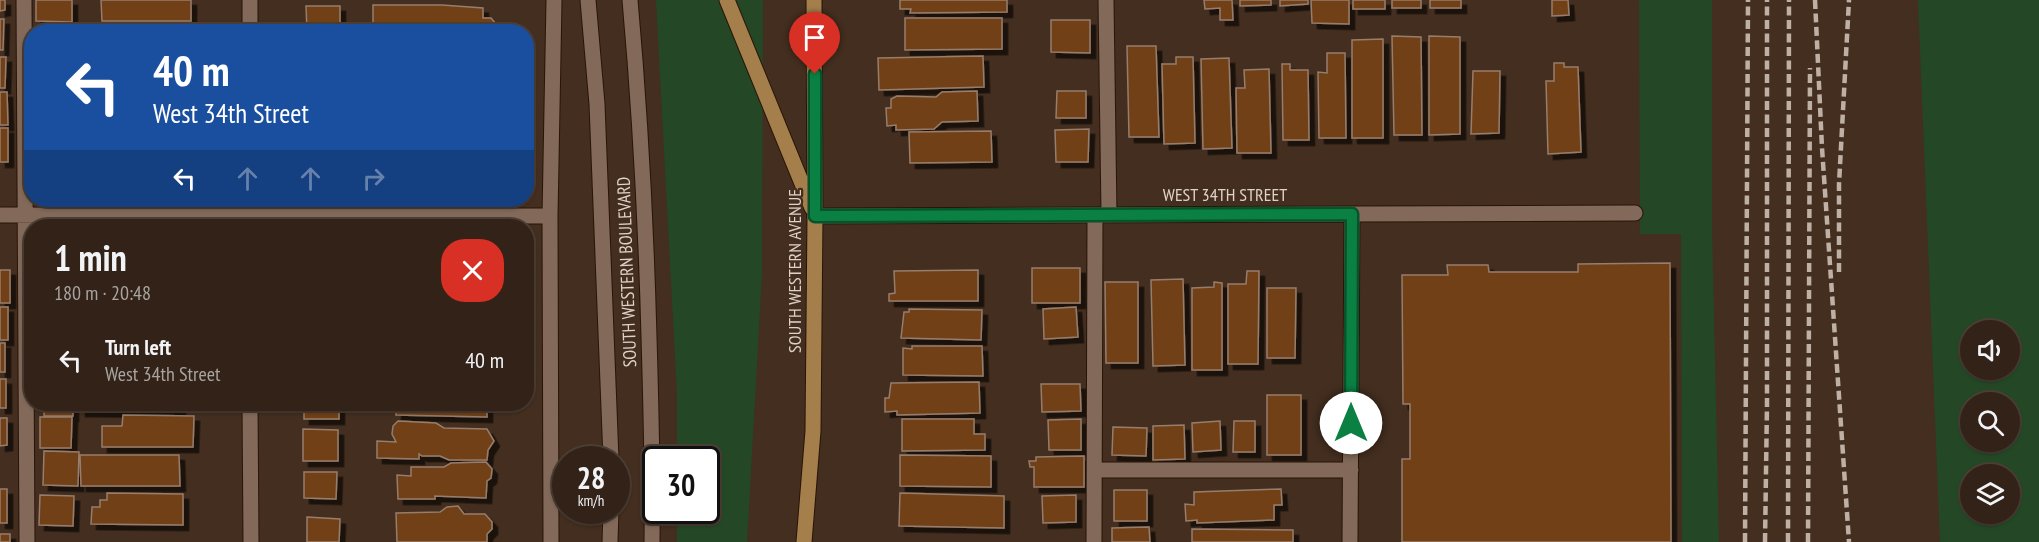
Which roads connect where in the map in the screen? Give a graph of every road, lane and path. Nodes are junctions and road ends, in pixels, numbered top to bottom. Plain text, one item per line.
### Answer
1 (24, 0) edge
2 (250, 0) edge
3 (554, 0) edge
4 (588, 0) edge
5 (630, 0) edge
6 (727, 0) edge
7 (814, 0) edge
8 (1106, 0) edge
9 (24, 24) edge
10 (250, 24) edge
11 (25, 207) edge
12 (1635, 213) dead end
13 (1352, 214) junction
14 (0, 215) edge
15 (25, 215) junction
16 (1102, 215) junction
17 (550, 216) junction
18 (815, 216) junction
19 (25, 219) edge
20 (174, 219) edge
21 (369, 219) edge
22 (26, 411) edge
23 (250, 411) edge
24 (610, 446) edge
25 (1095, 470) junction
26 (1351, 470) junction
27 (611, 524) edge
28 (27, 542) edge
29 (251, 542) edge
30 (551, 542) edge
31 (610, 542) edge
32 (652, 542) edge
33 (804, 542) edge
34 (1094, 542) edge
35 (1350, 542) edge

1 - 9 street
2 - 10 street
3 - 17 street
4 - 24 street, SOUTH WESTERN BOULEVARD
5 - 32 street, SOUTH WESTERN BOULEVARD
6 - 18 main road
7 - 18 main road, SOUTH WESTERN AVENUE
8 - 16 street
11 - 15 street
12 - 13 street, WEST 34TH STREET
13 - 16 street, WEST 34TH STREET
13 - 26 street
14 - 15 street
15 - 19 street
15 - 20 street
16 - 18 street, WEST 34TH STREET
16 - 25 street
17 - 21 street
17 - 30 street
18 - 33 main road, SOUTH WESTERN AVENUE
22 - 28 street
23 - 29 street
25 - 26 street
25 - 34 street
26 - 35 street
27 - 31 street

